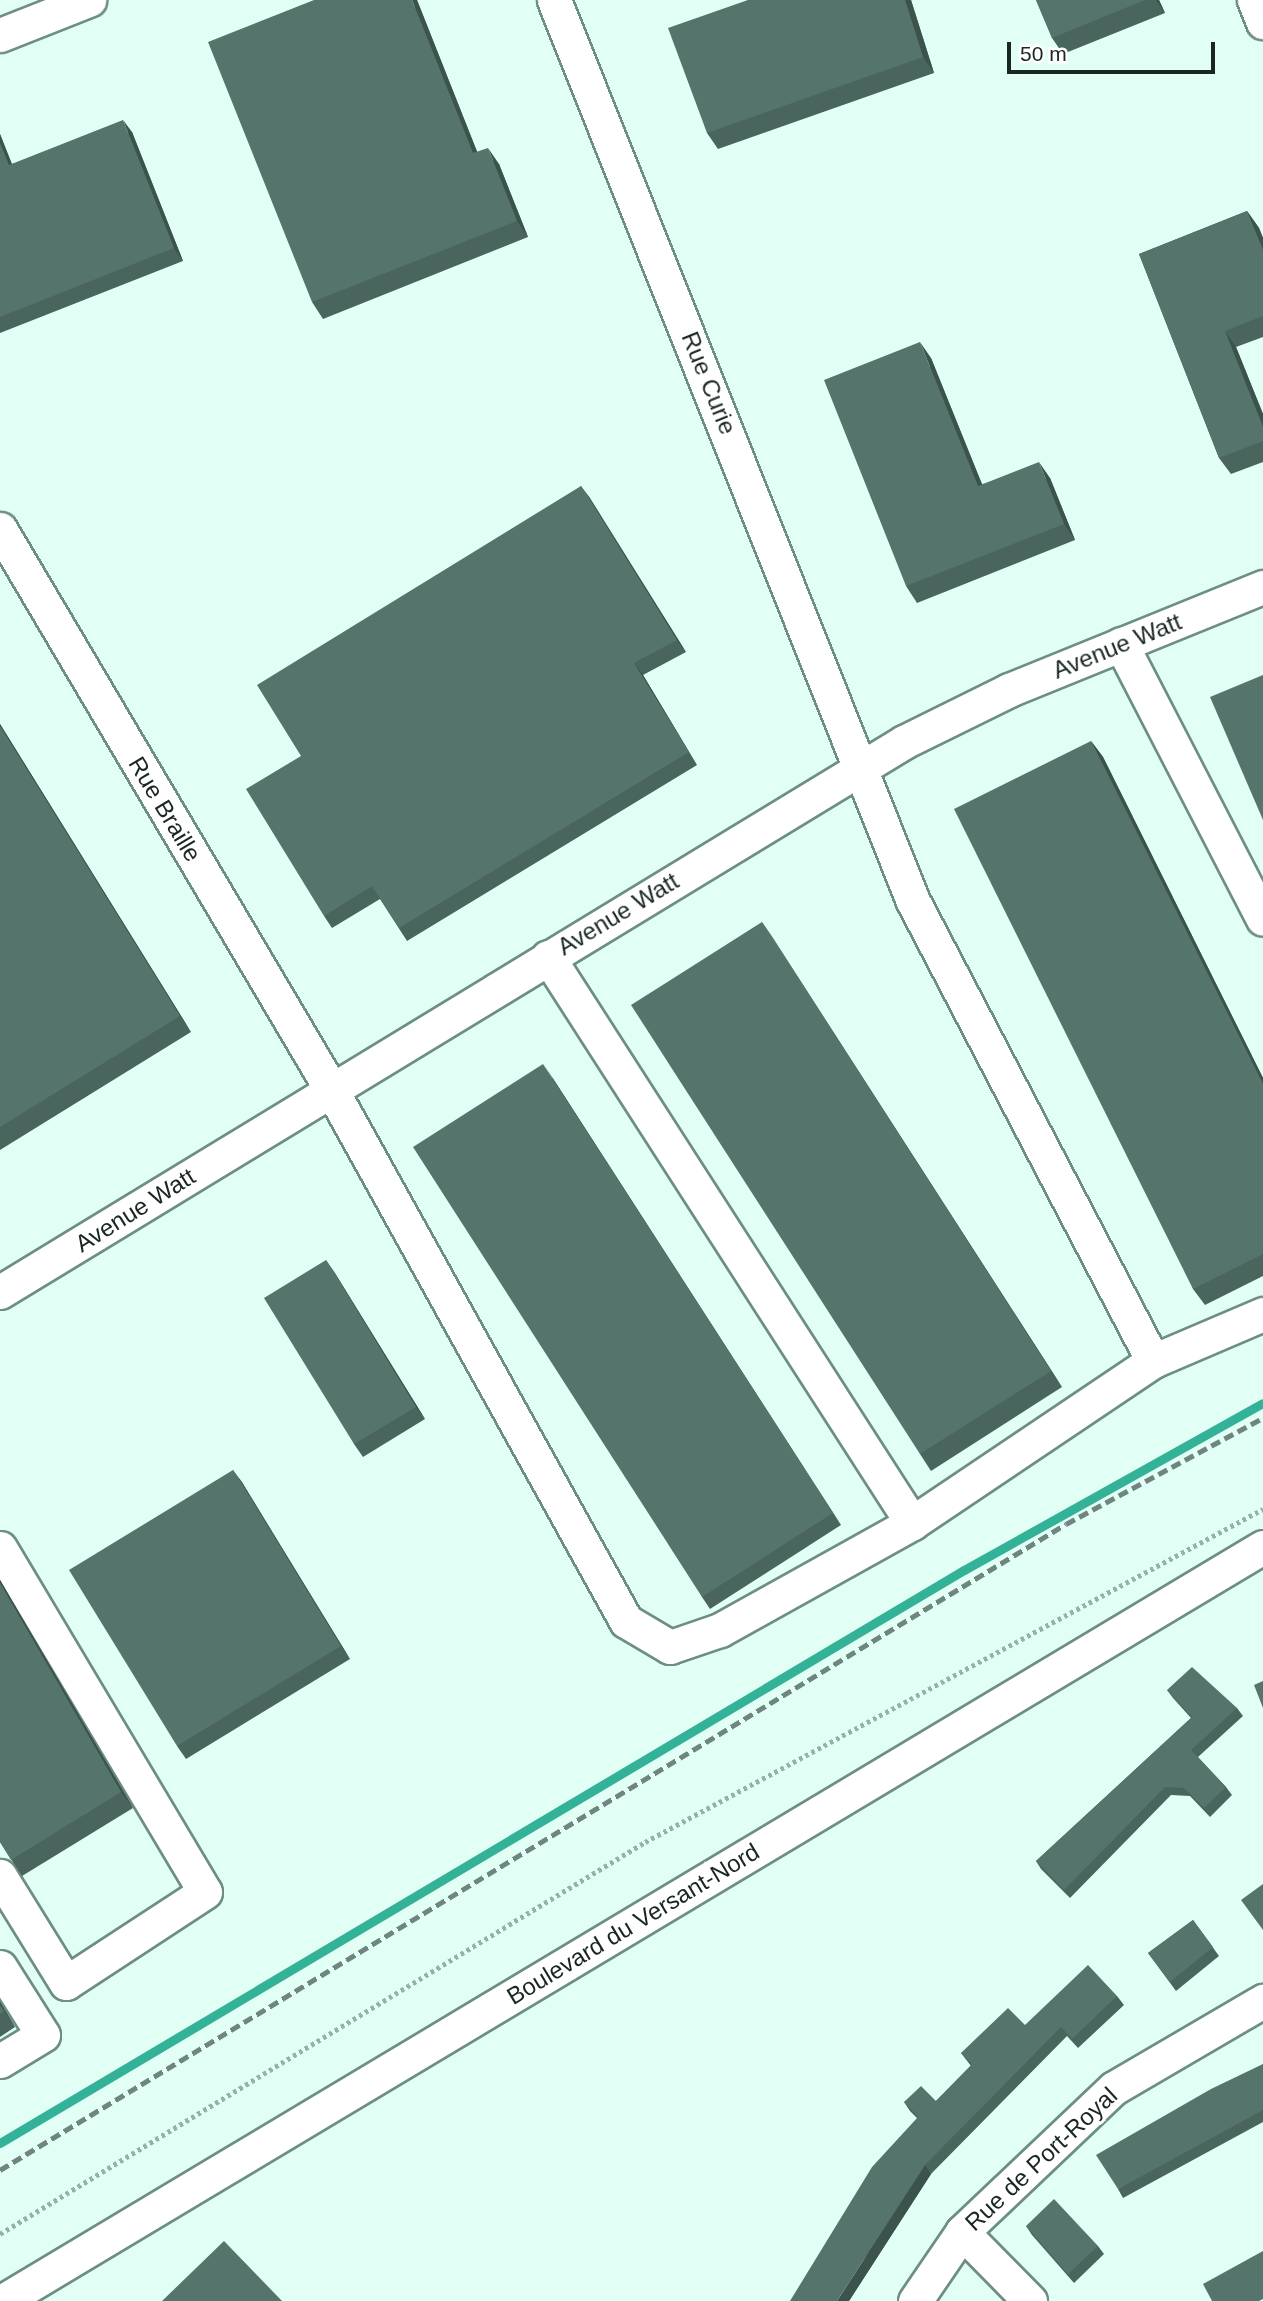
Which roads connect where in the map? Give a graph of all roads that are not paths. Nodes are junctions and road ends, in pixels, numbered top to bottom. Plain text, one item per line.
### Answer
1 (89, 0) edge
2 (554, 0) edge
3 (1255, 0) edge
4 (33, 10) edge
5 (1263, 22) edge
6 (0, 35) edge
7 (0, 529) edge
8 (1263, 587) edge
9 (1121, 644) junction
10 (864, 766) junction
11 (1263, 919) edge
12 (548, 957) junction
13 (331, 1089) junction
14 (0, 1293) edge
15 (1263, 1314) edge
16 (1153, 1361) junction
17 (912, 1523) junction
18 (1263, 1547) edge
19 (0, 1548) edge
20 (0, 1876) edge
21 (0, 1966) edge
22 (1263, 2001) edge
23 (0, 2061) edge
24 (962, 2232) junction
25 (3, 2301) edge
26 (915, 2301) edge
27 (1030, 2301) edge

1 - 4 street
2 - 10 street, Rue Curie
3 - 5 street
4 - 6 street
7 - 13 street, Rue Braille
8 - 9 street, Avenue Watt
9 - 10 street, Avenue Watt
9 - 11 street
10 - 12 street, Avenue Watt
10 - 16 street, Rue Curie
12 - 13 street, Avenue Watt
12 - 17 street
13 - 14 street, Avenue Watt
13 - 17 street, Rue Braille
15 - 16 street, Rue Braille
16 - 17 street, Rue Braille
18 - 25 street, Boulevard du Versant-Nord
19 - 20 street
21 - 23 street
22 - 24 street, Rue de Port-Royal
24 - 26 street, Rue de Port-Royal
24 - 27 street

